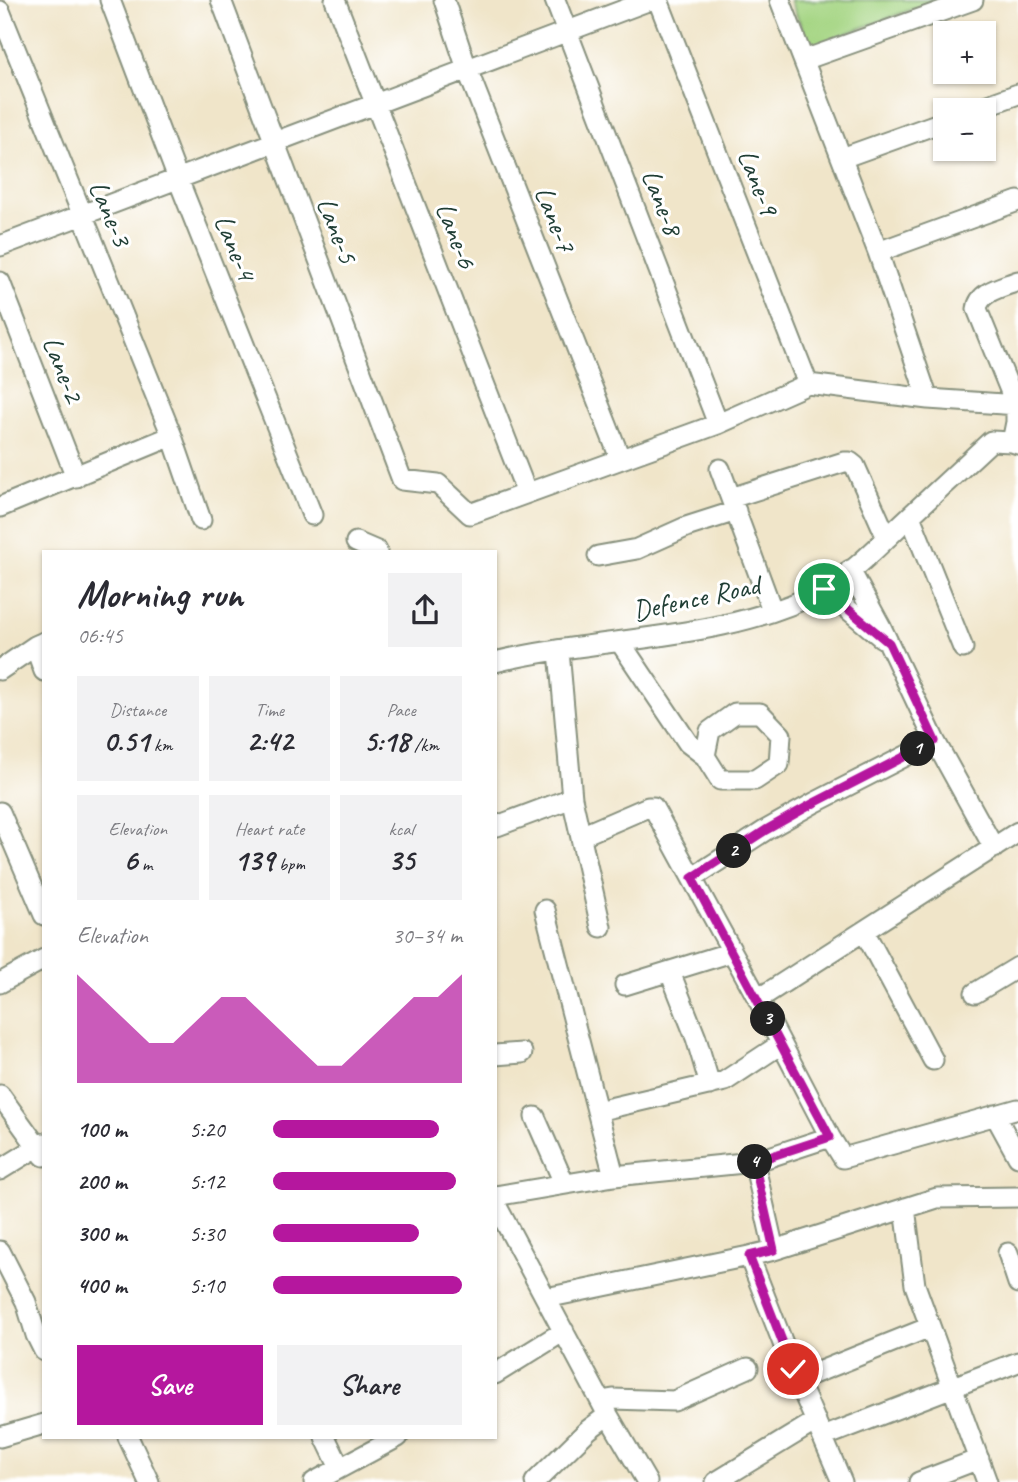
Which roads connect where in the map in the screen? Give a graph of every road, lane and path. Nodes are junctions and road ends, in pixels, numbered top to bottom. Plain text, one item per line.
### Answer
1 (110, 0) edge
2 (221, 0) edge
3 (335, 0) edge
4 (444, 0) edge
5 (555, 0) edge
6 (650, 0) edge
7 (658, 0) edge
8 (780, 0) edge
9 (973, 0) edge
10 (0, 11) edge
11 (568, 31) junction
12 (804, 60) junction
13 (467, 69) junction
14 (1018, 94) edge
15 (996, 102) edge
16 (376, 104) junction
17 (933, 125) edge
18 (275, 142) junction
19 (842, 158) junction
20 (178, 179) junction
21 (1018, 201) edge
22 (83, 215) junction
23 (0, 246) edge
24 (878, 252) junction
25 (1018, 281) edge
26 (0, 282) edge
27 (808, 384) junction
28 (929, 400) junction
29 (1017, 405) edge
30 (718, 424) junction
31 (172, 436) junction
32 (1015, 443) edge
33 (620, 458) junction
34 (720, 469) dead end
35 (76, 477) junction
36 (526, 491) junction
37 (733, 505) junction
38 (0, 507) edge
39 (312, 514) dead end
40 (910, 516) junction
41 (201, 520) dead end
42 (887, 538) junction
43 (356, 542) dead end
44 (375, 550) edge
45 (598, 556) dead end
46 (850, 570) junction
47 (824, 589) junction
48 (772, 610) junction
49 (620, 642) junction
50 (889, 643) junction
51 (39, 644) edge
52 (963, 648) dead end
53 (559, 650) junction
54 (497, 661) edge
55 (3, 663) edge
56 (935, 741) junction
57 (705, 756) dead end
58 (572, 798) junction
59 (0, 812) edge
60 (497, 826) edge
61 (1018, 832) edge
62 (581, 836) junction
63 (994, 848) junction
64 (692, 878) junction
65 (42, 910) edge
66 (545, 910) dead end
67 (601, 927) dead end
68 (864, 931) junction
69 (732, 952) junction
70 (42, 960) edge
71 (1018, 967) edge
72 (670, 972) junction
73 (0, 983) edge
74 (625, 985) dead end
75 (975, 993) dead end
76 (758, 999) junction
77 (781, 1044) junction
78 (522, 1052) dead end
79 (497, 1055) edge
80 (933, 1060) dead end
81 (710, 1086) junction
82 (0, 1095) edge
83 (1018, 1109) edge
84 (597, 1111) junction
85 (995, 1115) junction
86 (535, 1117) dead end
87 (830, 1137) junction
88 (42, 1148) edge
89 (1018, 1157) edge
90 (754, 1162) junction
91 (0, 1170) edge
92 (614, 1176) junction
93 (564, 1183) junction
94 (1018, 1197) edge
95 (497, 1205) edge
96 (497, 1207) edge
97 (905, 1208) junction
98 (774, 1250) junction
99 (0, 1251) edge
100 (1008, 1253) dead end
101 (749, 1256) junction
102 (1018, 1283) edge
103 (547, 1298) junction
104 (930, 1327) junction
105 (564, 1331) junction
106 (42, 1347) edge
107 (1018, 1362) edge
108 (748, 1368) dead end
109 (497, 1373) edge
110 (798, 1380) junction
111 (952, 1388) junction
112 (605, 1408) junction
113 (42, 1425) edge
114 (819, 1429) junction
115 (0, 1437) edge
116 (129, 1439) edge
117 (326, 1439) edge
118 (395, 1439) edge
119 (979, 1459) junction
120 (340, 1473) edge
121 (149, 1482) edge
122 (314, 1482) edge
123 (536, 1482) edge
124 (647, 1482) edge
125 (716, 1482) edge
126 (842, 1482) edge
127 (919, 1482) edge
128 (987, 1482) edge

1 - 20 street, Lane-4
2 - 18 street, Lane-5
3 - 16 street, Lane-6
4 - 13 street, Lane-7
5 - 11 street, Lane-8
6 - 11 street
7 - 27 street, Lane-9
8 - 12 street
9 - 12 street
10 - 22 street, Lane-3
11 - 13 street
11 - 30 street, Lane-8
12 - 19 street
13 - 16 street
13 - 33 street, Lane-7
14 - 15 street
16 - 18 street
16 - 36 street, Lane-6
17 - 19 street
18 - 20 street
18 - 36 street, Lane-5
19 - 24 street
20 - 22 street
20 - 39 street, Lane-4
21 - 24 street
22 - 23 street
22 - 31 street, Lane-3
24 - 28 street
25 - 29 street
26 - 35 street, Lane-2
27 - 28 street
27 - 30 street
28 - 29 street
29 - 32 street
30 - 33 street
31 - 35 street
31 - 41 street, Lane-3
32 - 40 street, Defence Road
33 - 36 street
34 - 37 street
35 - 38 street
37 - 42 street
37 - 45 street
37 - 48 street
40 - 42 street, Defence Road
40 - 52 street
42 - 46 street, Defence Road
43 - 44 street
46 - 47 street, Defence Road
46 - 50 street
47 - 48 street, Defence Road
47 - 50 street
48 - 49 street, Defence Road
49 - 53 street, Defence Road
49 - 57 street
50 - 56 street
51 - 55 street
53 - 54 street, Defence Road
53 - 58 street
56 - 63 street
56 - 64 street
58 - 60 street
58 - 62 street
59 - 65 street
61 - 63 street
62 - 64 street
62 - 67 street
63 - 68 street
64 - 69 street
66 - 84 street
68 - 76 street
68 - 80 street
69 - 72 street
69 - 76 street
70 - 73 street
71 - 75 street
72 - 74 street
72 - 81 street
76 - 77 street
77 - 81 street
77 - 87 street
78 - 79 street
81 - 84 street
82 - 88 street
83 - 85 street
84 - 92 street
85 - 87 street
85 - 89 street
86 - 93 street
87 - 90 street
88 - 91 street
90 - 92 street
90 - 98 street
92 - 93 street
93 - 95 street
94 - 97 street
96 - 103 street
97 - 98 street
97 - 104 street
98 - 101 street
99 - 106 street
100 - 102 street
101 - 103 street
101 - 110 street
103 - 105 street
104 - 110 street
104 - 111 street
105 - 109 street
105 - 112 street
107 - 111 street
108 - 112 street
110 - 114 street
111 - 114 street
111 - 119 street
112 - 123 street
112 - 124 street
113 - 115 street
114 - 125 street
114 - 126 street
116 - 121 street
117 - 120 street
118 - 120 street
119 - 127 street
119 - 128 street
120 - 122 street

